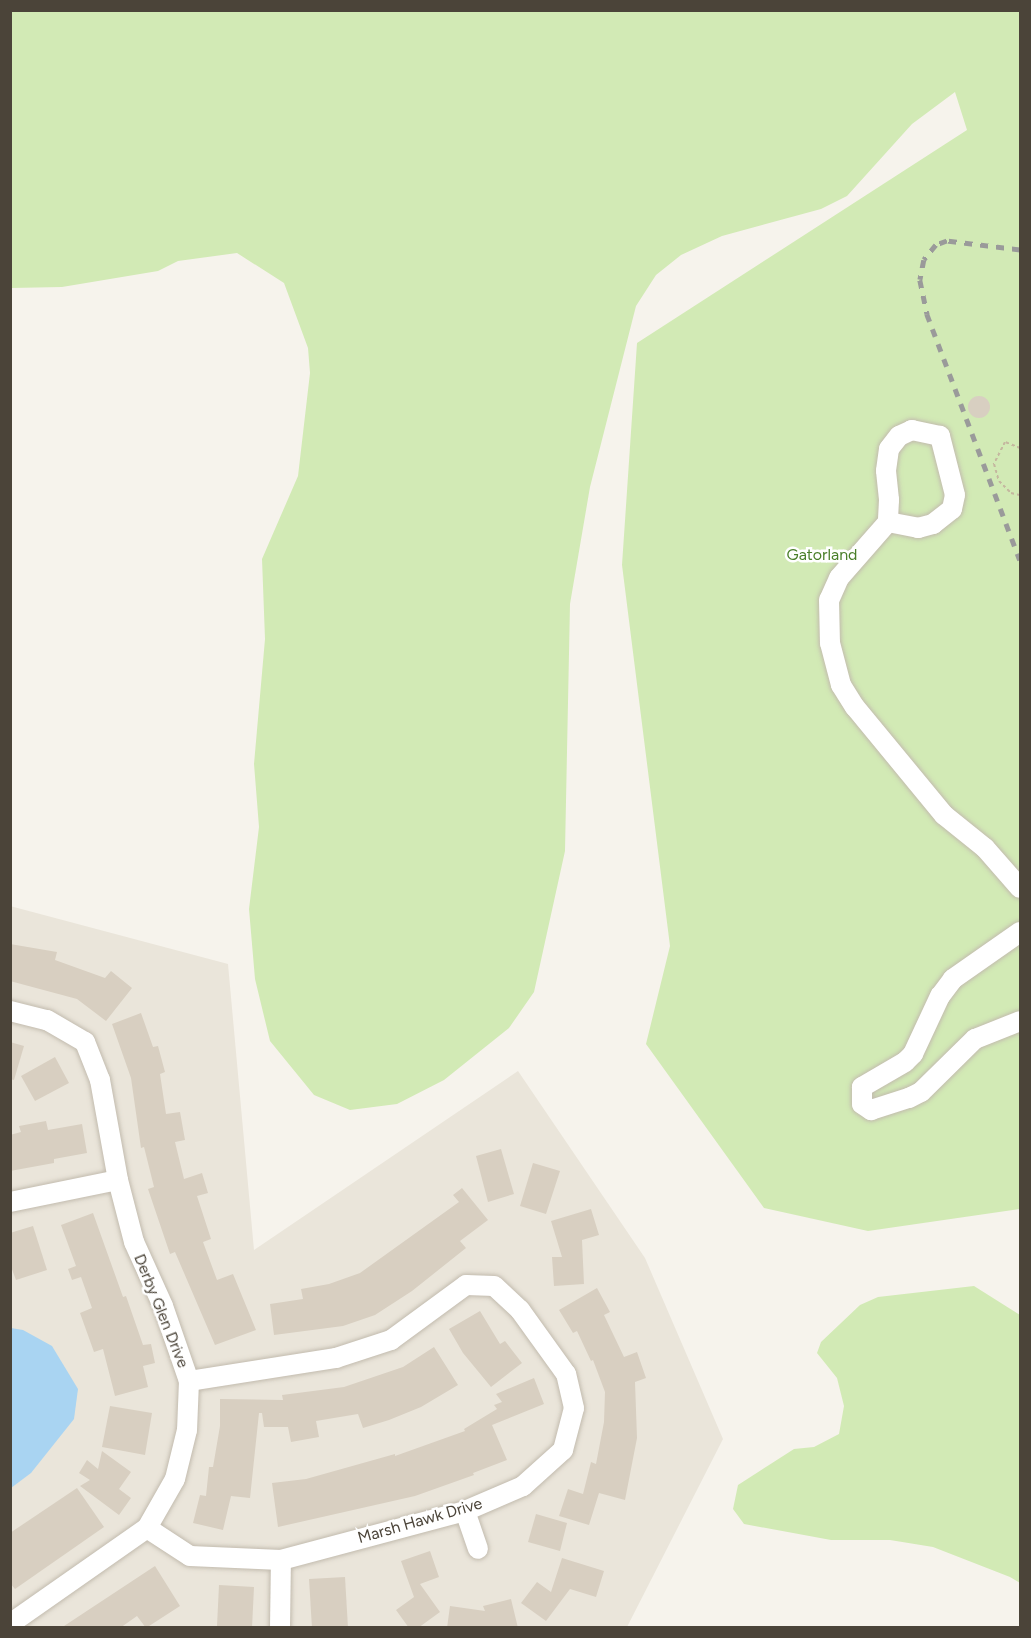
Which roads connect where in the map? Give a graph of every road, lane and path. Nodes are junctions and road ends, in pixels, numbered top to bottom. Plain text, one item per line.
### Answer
1 (1020, 448) edge
2 (1020, 495) edge
3 (888, 522) junction
4 (1016, 876) edge
5 (1020, 932) edge
6 (10, 1011) edge
7 (1020, 1021) edge
8 (118, 1180) junction
9 (10, 1202) edge
10 (189, 1381) junction
11 (465, 1511) junction
12 (147, 1528) junction
13 (478, 1549) dead end
14 (281, 1560) junction
15 (10, 1624) edge
16 (280, 1628) edge

1 - 2 path
3 - 3 street
3 - 4 street
5 - 7 street
6 - 8 street, Derby Glen Drive
8 - 9 street
8 - 10 street, Derby Glen Drive
10 - 11 street, Marsh Hawk Drive
10 - 12 street, Derby Glen Drive
11 - 13 street
11 - 14 street, Marsh Hawk Drive
12 - 14 street, Marsh Hawk Drive
12 - 15 street, Derby Glen Drive
14 - 16 street

